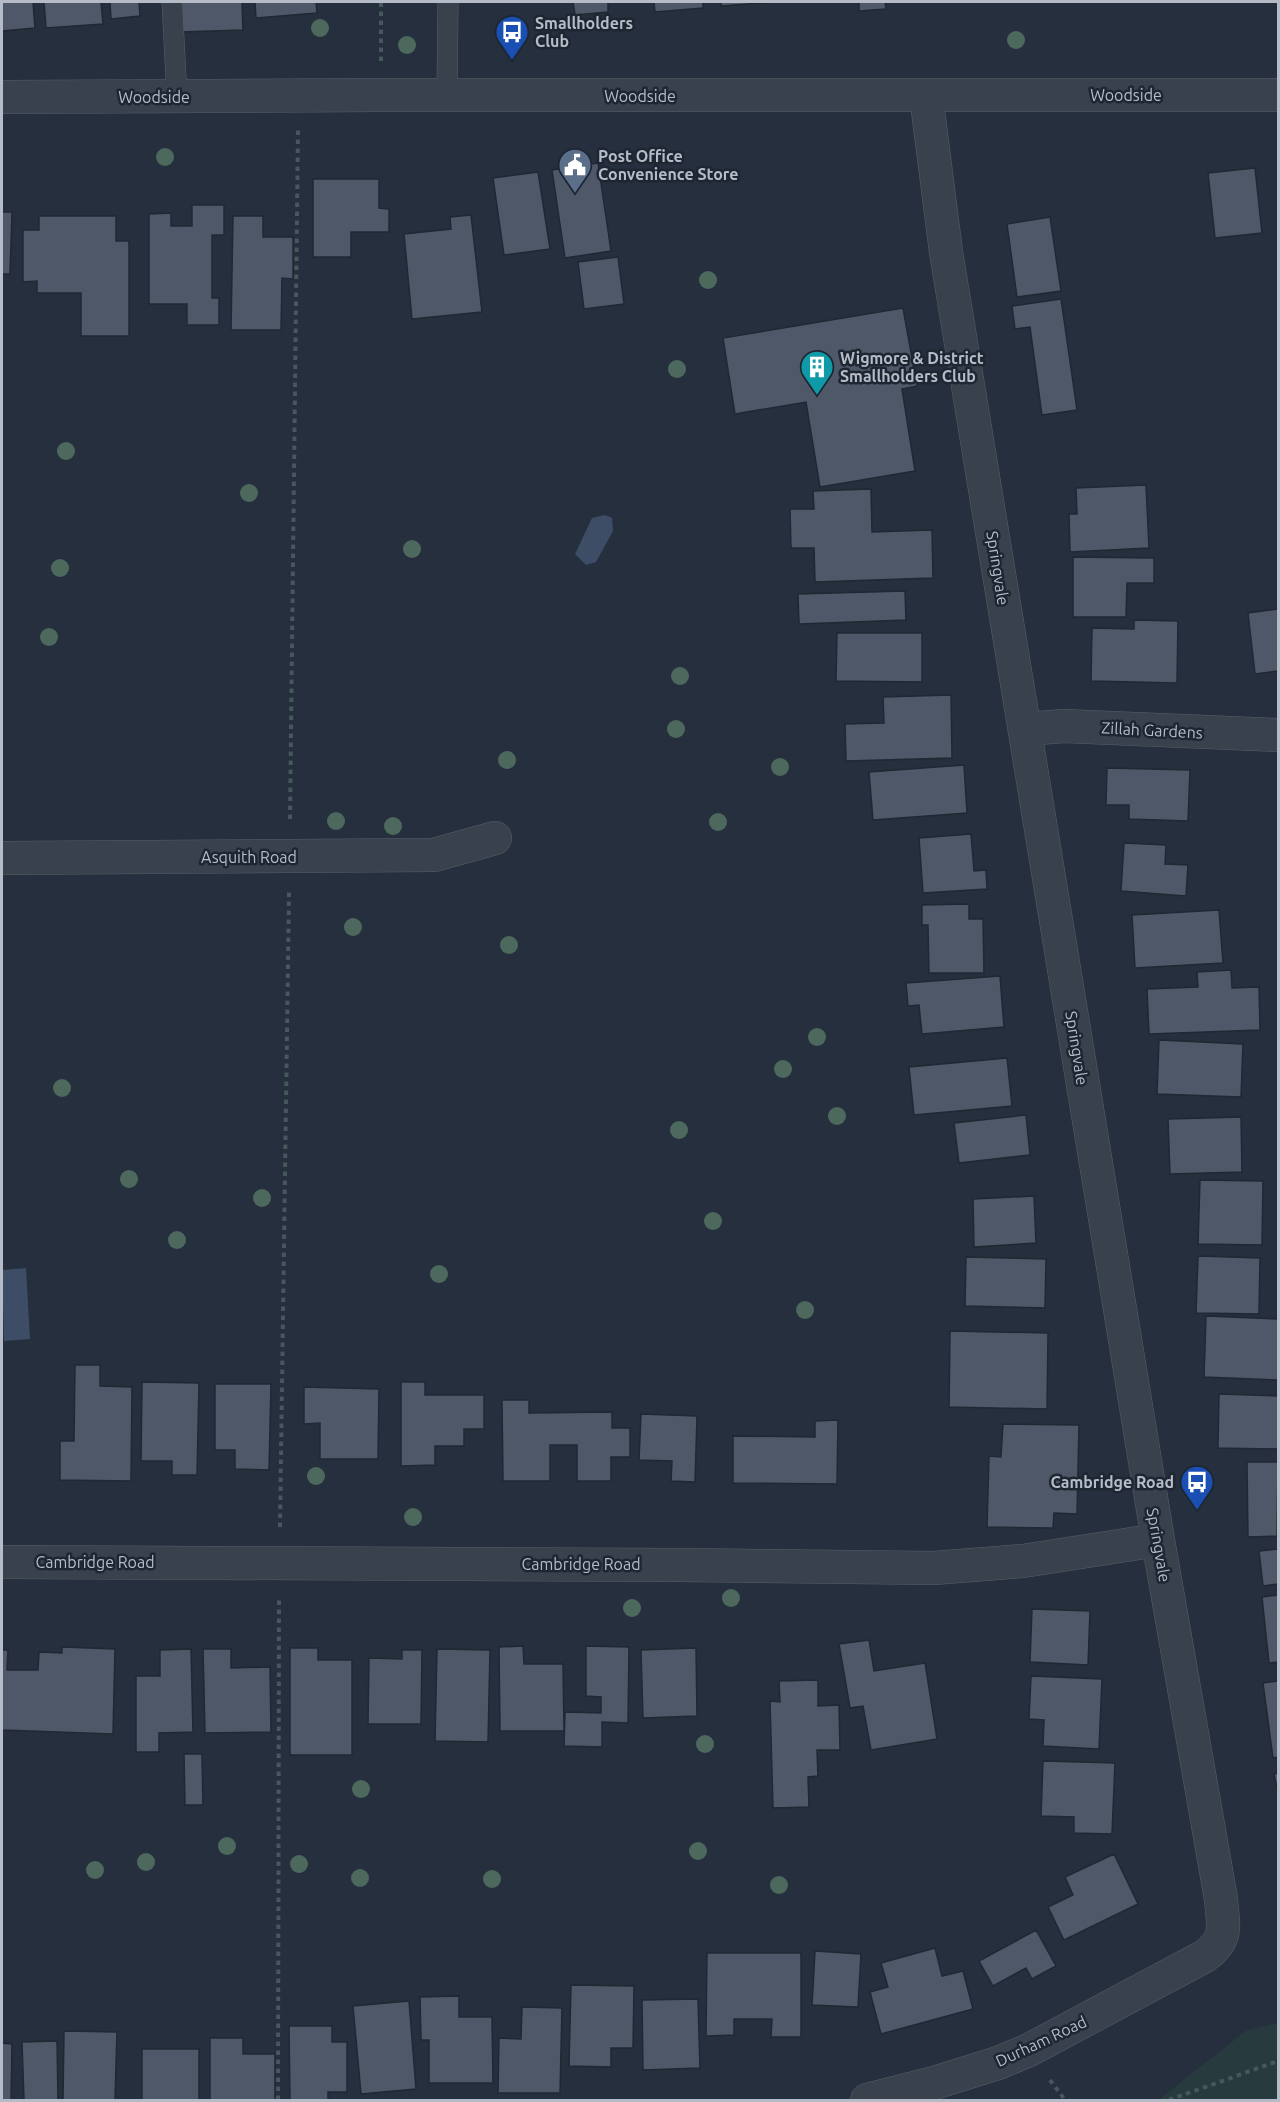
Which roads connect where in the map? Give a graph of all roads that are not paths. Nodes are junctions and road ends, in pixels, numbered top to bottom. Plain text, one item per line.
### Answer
1 (172, 2) edge
2 (448, 2) edge
3 (926, 95) junction
4 (1278, 95) edge
5 (447, 96) junction
6 (2, 97) edge
7 (177, 97) junction
8 (1025, 729) junction
9 (1278, 735) edge
10 (495, 838) dead end
11 (2, 858) edge
12 (1158, 1540) junction
13 (2, 1562) edge
14 (1173, 1974) joint
15 (867, 2100) edge

1 - 7 lane
2 - 5 lane
3 - 4 street, Woodside
3 - 5 street, Woodside
3 - 8 street, Springvale
5 - 7 street, Woodside
6 - 7 street, Woodside
8 - 9 street, Zillah Gardens
8 - 12 street, Springvale
10 - 11 street, Asquith Road
12 - 13 street, Cambridge Road
12 - 14 street, Springvale
14 - 15 street, Durham Road

